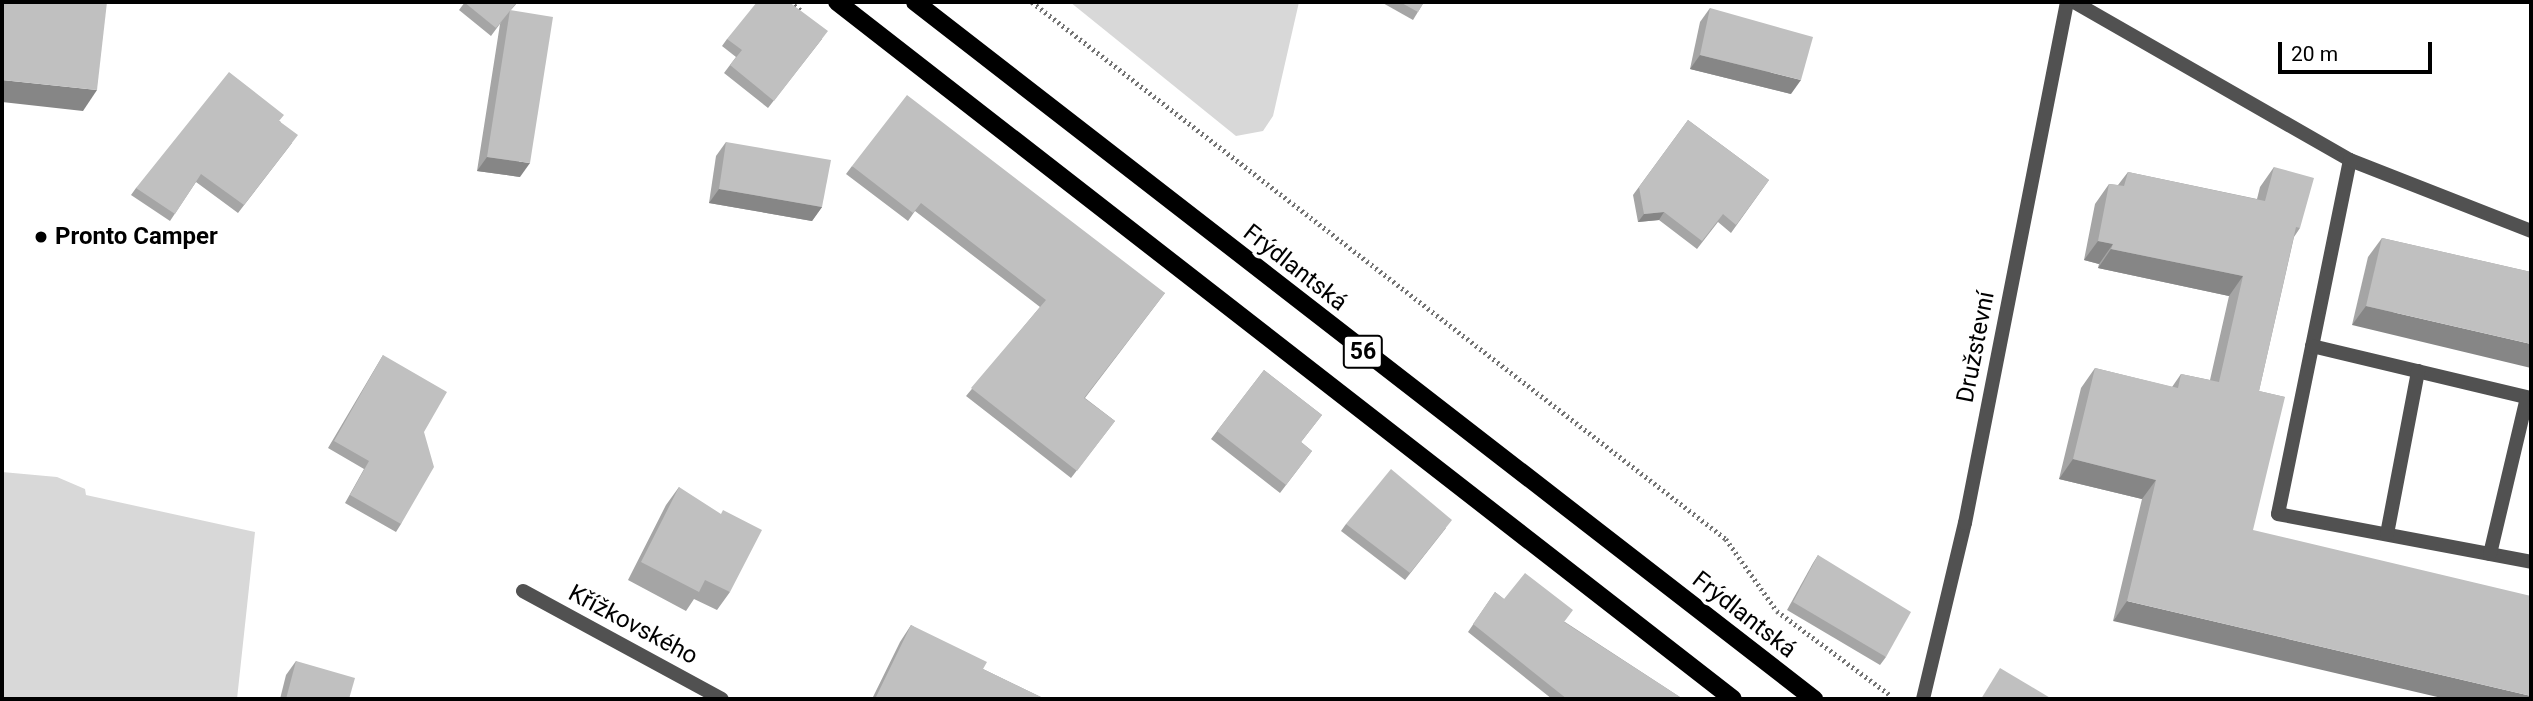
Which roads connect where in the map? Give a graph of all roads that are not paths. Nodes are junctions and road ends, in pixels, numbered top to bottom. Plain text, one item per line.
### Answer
1 (837, 2) edge
2 (915, 2) edge
3 (2067, 2) edge
4 (2074, 2) edge
5 (2350, 160) junction
6 (2531, 231) edge
7 (2312, 346) junction
8 (2418, 371) junction
9 (2529, 398) edge
10 (2388, 534) junction
11 (2490, 554) junction
12 (2531, 562) edge
13 (523, 591) dead end
14 (722, 699) edge
15 (1733, 699) edge
16 (1814, 699) edge
17 (1923, 699) edge

1 - 15 main road, 56
2 - 16 main road, Frýdlantská / 56
3 - 17 street, Družstevní
4 - 5 street
5 - 6 street
5 - 7 street
7 - 8 street
7 - 10 street
8 - 9 street
8 - 10 street
9 - 11 street
10 - 11 street
11 - 12 street
13 - 14 street, Křížkovského

